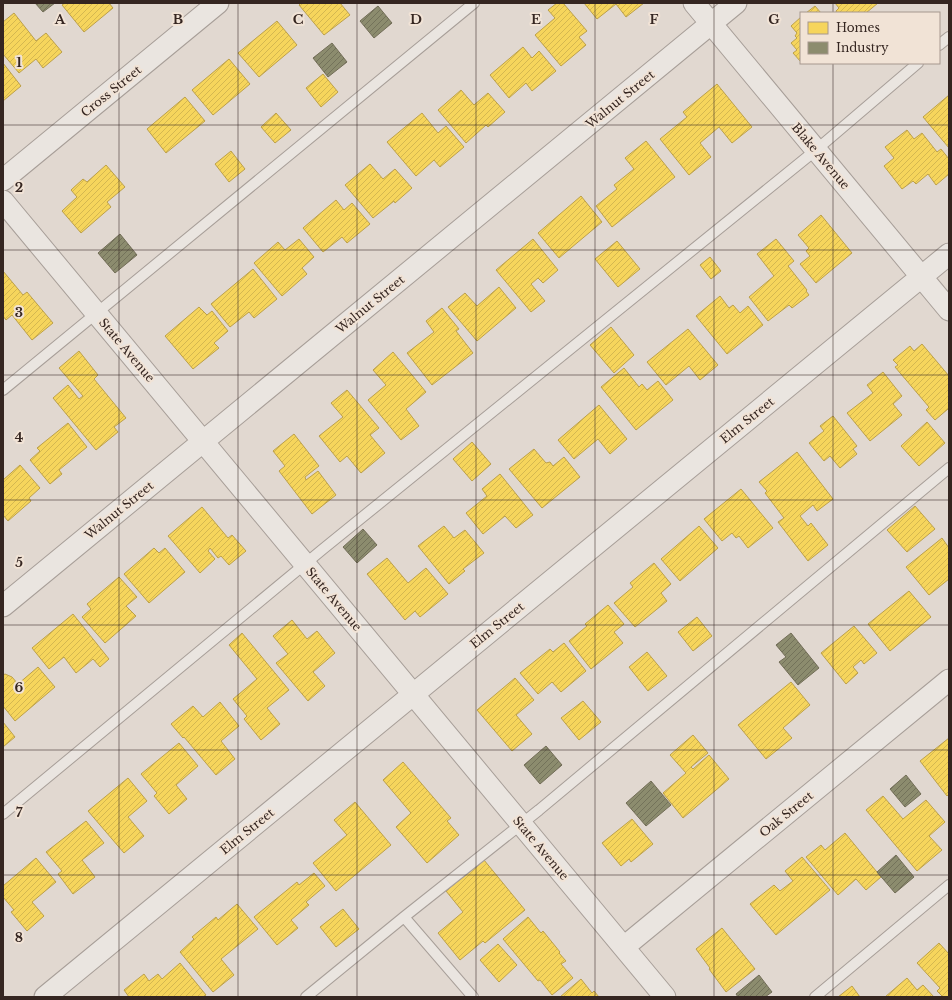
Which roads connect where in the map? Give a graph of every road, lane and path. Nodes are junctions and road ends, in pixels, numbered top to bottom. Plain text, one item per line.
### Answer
1 (218, 3) edge
2 (474, 3) edge
3 (694, 3) edge
4 (736, 3) edge
5 (711, 24) junction
6 (949, 37) edge
7 (940, 44) edge
8 (917, 64) edge
9 (816, 150) junction
10 (3, 180) edge
11 (3, 201) edge
12 (949, 254) edge
13 (921, 277) junction
14 (949, 310) edge
15 (96, 314) junction
16 (3, 390) edge
17 (203, 442) junction
18 (949, 468) edge
19 (305, 564) junction
20 (3, 606) edge
21 (949, 680) edge
22 (413, 694) junction
23 (3, 814) edge
24 (522, 825) junction
25 (949, 885) edge
26 (404, 917) junction
27 (624, 947) junction
28 (45, 997) edge
29 (306, 997) edge
30 (473, 997) edge
31 (665, 997) edge
32 (814, 997) edge

1 - 10 street, Cross Street
2 - 15 lane
3 - 5 street, Blake Avenue
4 - 5 street, Walnut Street
5 - 9 street, Blake Avenue
5 - 17 street, Walnut Street
6 - 7 lane
8 - 9 lane
9 - 13 street, Blake Avenue
9 - 19 lane
11 - 15 street, State Avenue
12 - 13 street, Elm Street
13 - 14 street, Blake Avenue
13 - 22 street, Elm Street
15 - 16 lane
15 - 17 street, State Avenue
17 - 19 street, State Avenue
17 - 20 street, Walnut Street
18 - 24 lane
19 - 22 street, State Avenue
19 - 23 lane
21 - 27 street, Oak Street
22 - 24 street, State Avenue
22 - 28 street, Elm Street
24 - 26 lane
24 - 27 street, State Avenue
25 - 32 lane
26 - 29 lane
26 - 30 lane
27 - 31 street, State Avenue

